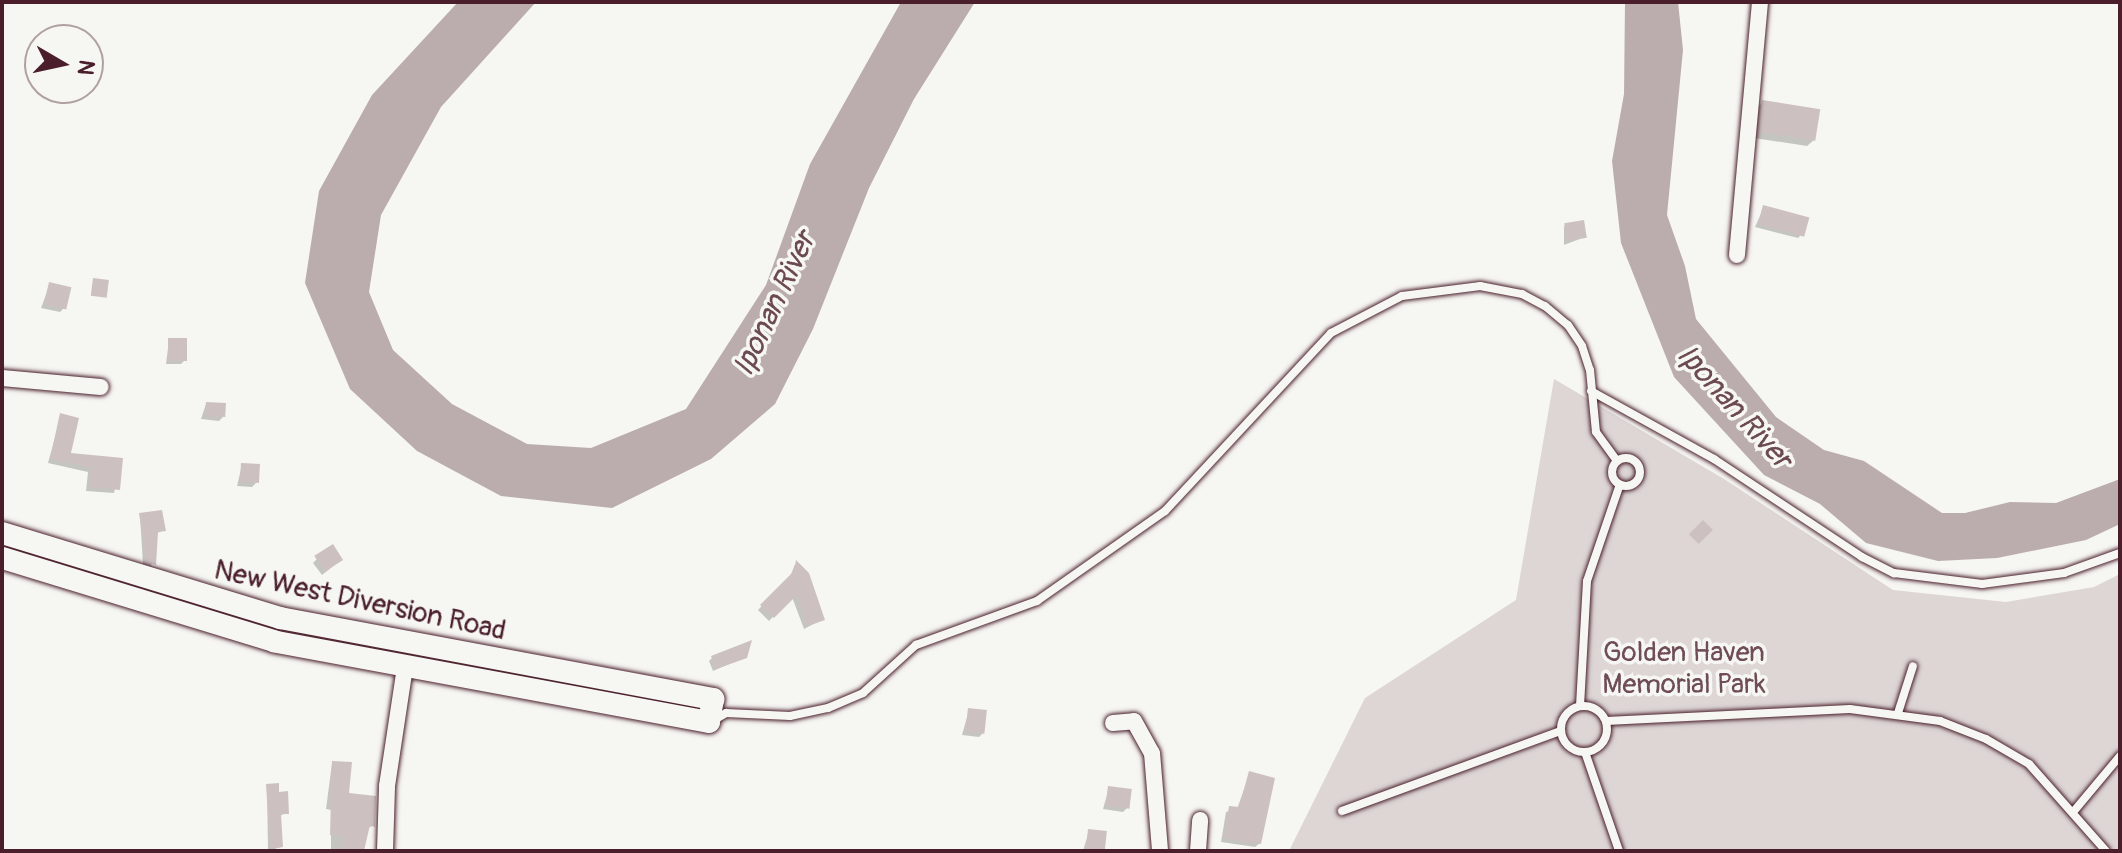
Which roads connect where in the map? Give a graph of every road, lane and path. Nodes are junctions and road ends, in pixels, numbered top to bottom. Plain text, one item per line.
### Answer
1 (1760, 2) edge
2 (1737, 255) dead end
3 (2, 378) edge
4 (101, 387) dead end
5 (1591, 391) junction
6 (1617, 461) junction
7 (1620, 484) junction
8 (2, 533) edge
9 (2120, 553) edge
10 (2, 558) edge
11 (1913, 666) dead end
12 (405, 667) junction
13 (1580, 706) junction
14 (716, 711) junction
15 (1898, 713) junction
16 (1606, 721) junction
17 (1113, 723) dead end
18 (1561, 731) junction
19 (1585, 752) junction
20 (2120, 756) edge
21 (1342, 811) dead end
22 (2074, 811) junction
23 (1200, 820) dead end
24 (385, 851) edge
25 (1160, 851) edge
26 (1198, 851) edge
27 (1619, 851) edge
28 (2106, 851) edge

1 - 2 street
3 - 4 street
5 - 6 lane
5 - 9 lane
5 - 14 lane
6 - 7 lane
6 - 7 lane
7 - 13 lane
8 - 14 street, New West Diversion Road
10 - 12 street, New West Diversion Road
11 - 15 lane
12 - 14 street, New West Diversion Road
12 - 24 street
13 - 16 lane
13 - 18 lane
15 - 16 lane
15 - 22 lane
16 - 19 lane
17 - 25 street
18 - 19 lane
18 - 21 lane
19 - 27 lane
20 - 22 lane
22 - 28 lane
23 - 26 street

